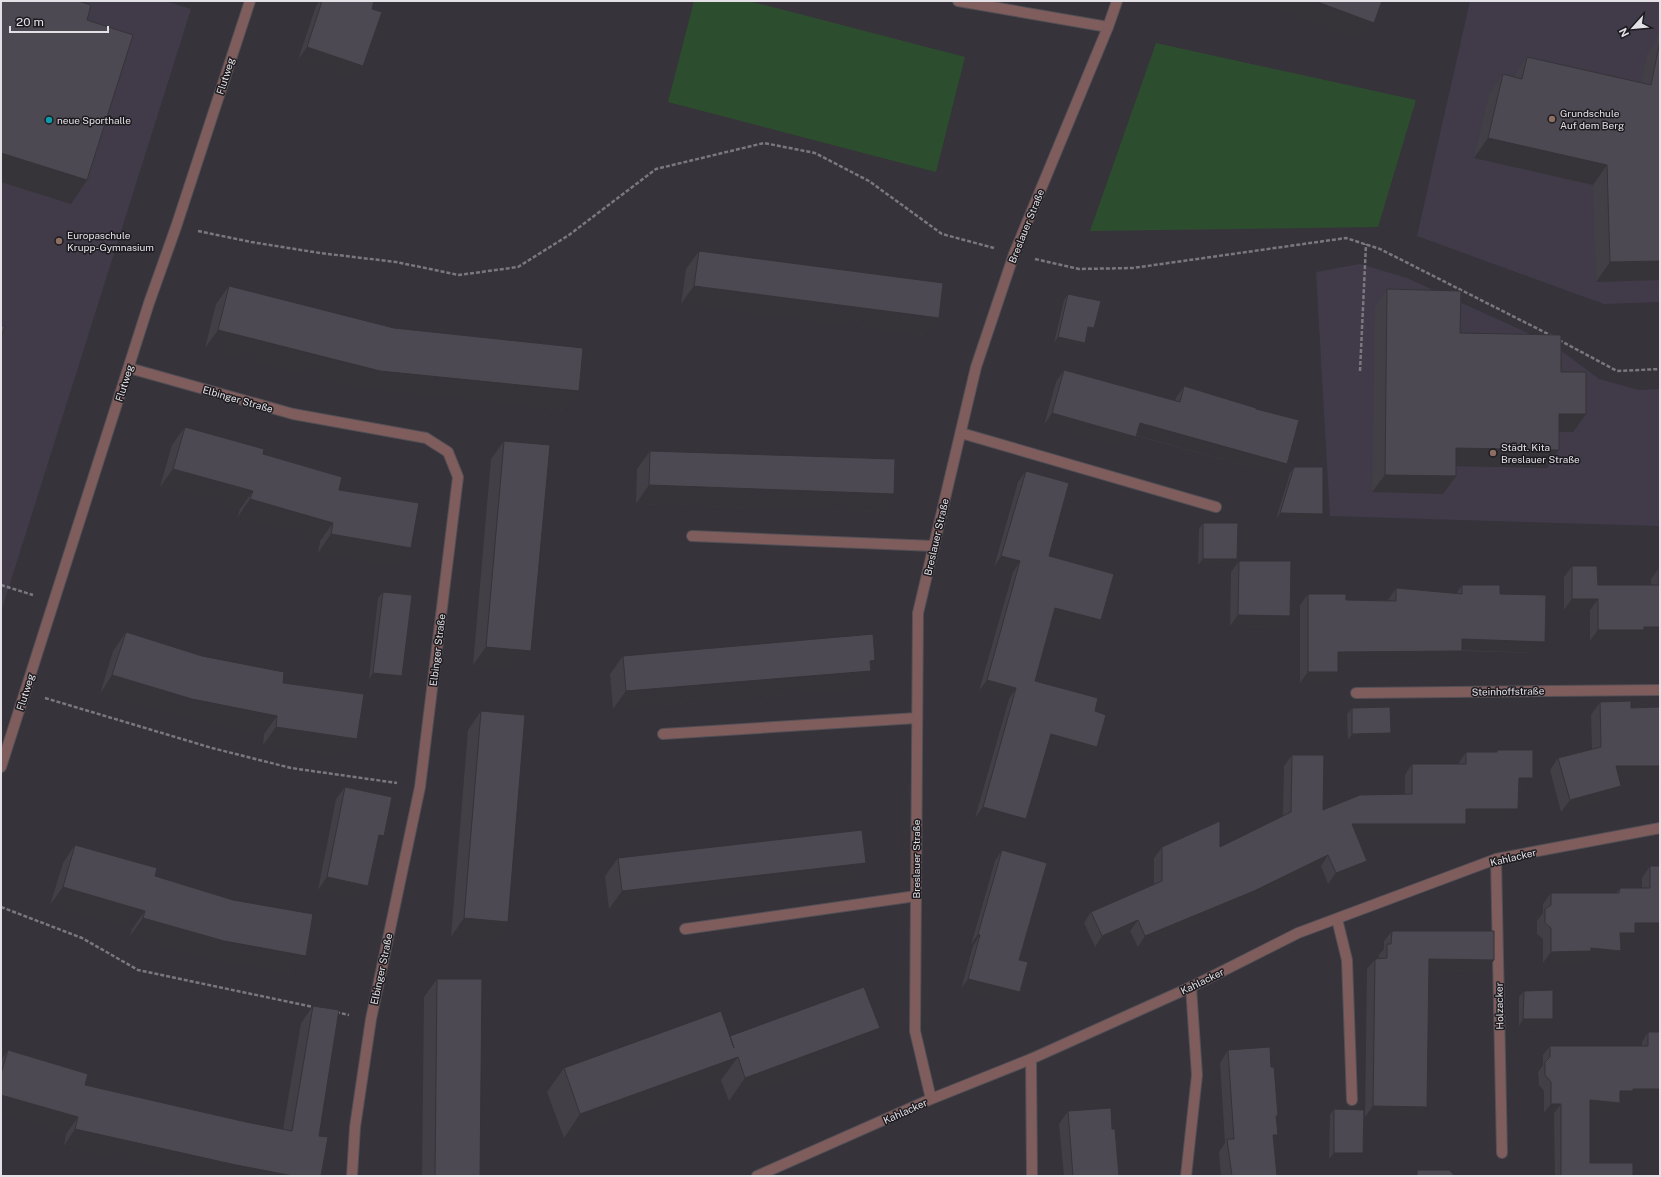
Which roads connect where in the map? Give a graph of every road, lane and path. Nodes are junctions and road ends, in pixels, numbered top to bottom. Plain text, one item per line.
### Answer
1 (250, 1) edge
2 (958, 1) edge
3 (1117, 1) edge
4 (1108, 27) junction
5 (176, 227) junction
6 (1366, 244) junction
7 (1014, 254) junction
8 (129, 368) junction
9 (1660, 369) edge
10 (1360, 371) dead end
11 (961, 433) junction
12 (1216, 507) dead end
13 (692, 536) dead end
14 (934, 546) junction
15 (1, 585) edge
16 (54, 602) junction
17 (1660, 690) edge
18 (25, 692) junction
19 (1356, 693) dead end
20 (917, 718) junction
21 (663, 734) dead end
22 (1, 766) edge
23 (420, 787) junction
24 (1660, 828) edge
25 (1496, 860) junction
26 (916, 896) junction
27 (1, 907) edge
28 (1337, 919) junction
29 (685, 929) dead end
30 (1191, 987) junction
31 (316, 1008) edge
32 (332, 1011) edge
33 (371, 1020) junction
34 (1031, 1059) junction
35 (931, 1099) junction
36 (1352, 1100) dead end
37 (1502, 1153) dead end
38 (352, 1176) edge
39 (757, 1176) edge
40 (1032, 1176) edge
41 (1186, 1176) edge

1 - 5 street, Flutweg
2 - 4 street
3 - 4 street, Breslauer Straße
4 - 7 street, Breslauer Straße
5 - 7 path
5 - 8 street, Flutweg
6 - 7 path
6 - 9 path
6 - 10 path
7 - 11 street, Breslauer Straße
8 - 16 street, Flutweg
8 - 23 street, Elbinger Straße
11 - 12 street
11 - 14 street, Breslauer Straße
13 - 14 street
14 - 20 street, Breslauer Straße
15 - 16 path
16 - 18 street, Flutweg
17 - 19 street, Steinhoffstraße
18 - 22 street, Flutweg
18 - 23 path
20 - 21 street
20 - 26 street, Breslauer Straße
23 - 33 street, Elbinger Straße
24 - 25 street, Kahlacker
25 - 28 street, Kahlacker
25 - 37 street, Holzacker
26 - 29 street
26 - 35 street, Breslauer Straße
27 - 31 path
28 - 30 street, Kahlacker
28 - 36 street
30 - 34 street, Kahlacker
30 - 41 street
32 - 33 path
33 - 38 street, Elbinger Straße
34 - 35 street, Kahlacker
34 - 40 street
35 - 39 street, Kahlacker

